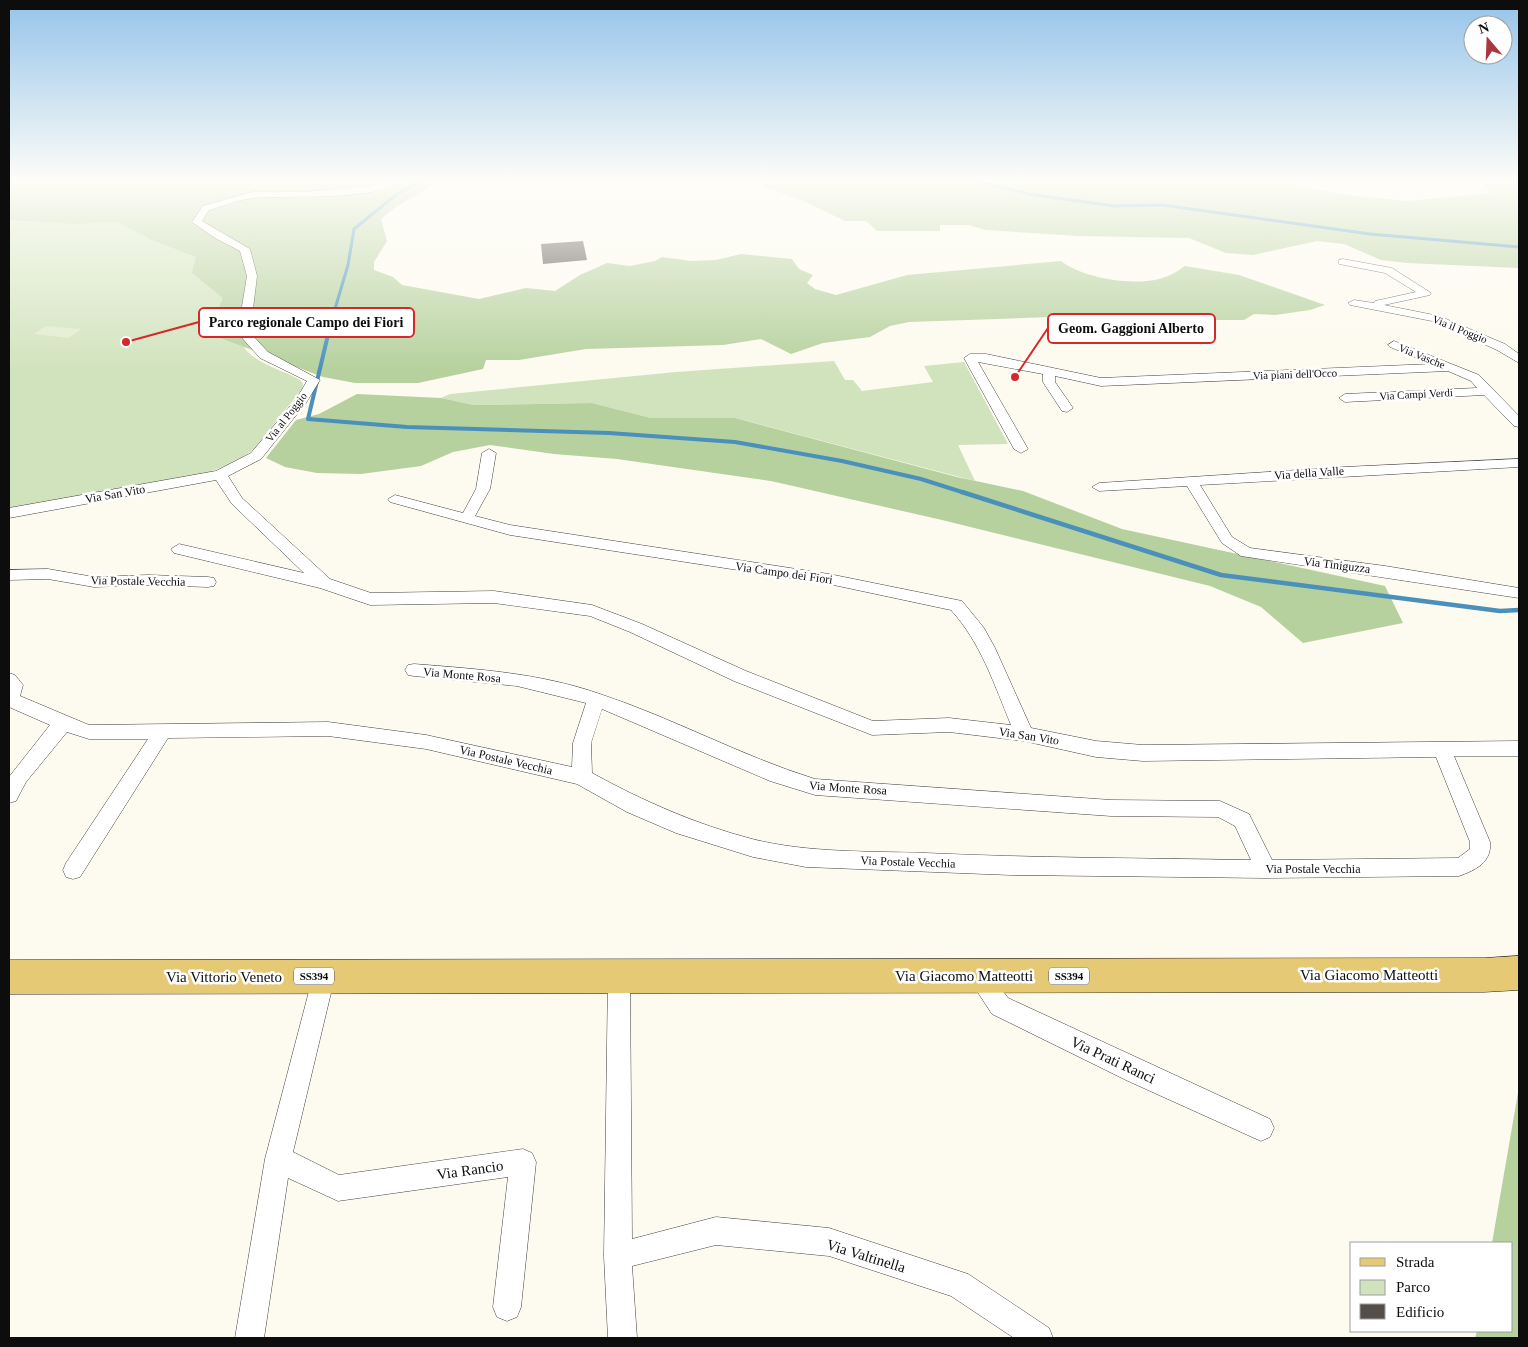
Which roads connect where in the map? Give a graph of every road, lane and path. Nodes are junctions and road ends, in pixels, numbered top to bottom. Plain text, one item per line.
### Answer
1 (236, 245) edge
2 (1343, 262) dead end
3 (1354, 302) dead end
4 (1366, 305) junction
5 (1394, 345) dead end
6 (1519, 359) edge
7 (1450, 367) junction
8 (1050, 372) junction
9 (1487, 391) junction
10 (1345, 398) dead end
11 (1067, 408) dead end
12 (1519, 423) edge
13 (1021, 449) dead end
14 (489, 453) dead end
15 (1519, 463) edge
16 (220, 475) junction
17 (1191, 481) junction
18 (1099, 487) dead end
19 (395, 499) dead end
20 (9, 513) edge
21 (466, 518) junction
22 (179, 549) dead end
23 (9, 575) edge
24 (208, 582) dead end
25 (324, 583) junction
26 (1519, 593) edge
27 (414, 670) dead end
28 (9, 693) edge
29 (596, 699) junction
30 (63, 723) junction
31 (162, 732) junction
32 (1024, 734) junction
33 (1519, 748) edge
34 (1442, 749) junction
35 (582, 777) junction
36 (9, 795) edge
37 (1266, 869) junction
38 (74, 870) dead end
39 (1519, 972) edge
40 (324, 976) junction
41 (619, 976) junction
42 (978, 976) junction
43 (9, 977) edge
44 (1261, 1128) dead end
45 (278, 1159) junction
46 (618, 1256) junction
47 (507, 1307) dead end
48 (249, 1338) edge
49 (622, 1338) edge
50 (1039, 1338) edge

1 - 16 street, Via al Poggio
2 - 4 street, Via il Poggio
3 - 4 street, Via il Poggio
4 - 6 street, Via il Poggio
5 - 7 street, Via Vasche
7 - 8 street, Via piani dell'Occo
7 - 9 street, Via piani dell'Occo
8 - 11 street
8 - 13 street, Via piani dell'Occo
9 - 10 street, Via Campi Verdi
9 - 12 street, Via piani dell'Occo
14 - 21 street
15 - 17 street, Via della Valle
16 - 20 street, Via San Vito
16 - 25 street
17 - 18 street, Via della Valle
17 - 26 street, Via Tiniguzza
19 - 21 street, Via Campo dei Fiori
21 - 32 street, Via Campo dei Fiori
22 - 25 street
23 - 24 street, Via Postale Vecchia
25 - 32 street, Via San Vito
27 - 29 street, Via Monte Rosa
28 - 30 street, Via Postale Vecchia
29 - 35 street
29 - 37 street, Via Monte Rosa
30 - 31 street, Via Postale Vecchia
30 - 36 street
31 - 35 street, Via Postale Vecchia
31 - 38 street
32 - 34 street, Via San Vito
33 - 34 street
34 - 37 street, Via Postale Vecchia
35 - 37 street, Via Postale Vecchia
39 - 42 main road, Via Giacomo Matteotti / SS394
40 - 41 main road, Via Vittorio Veneto / SS394
40 - 43 main road, Via Vittorio Veneto / SS394
40 - 45 street
41 - 42 main road, Via Giacomo Matteotti / SS394
41 - 46 street
42 - 44 street, Via Prati Ranci
45 - 47 street, Via Rancio
45 - 48 street
46 - 49 street
46 - 50 street, Via Valtinella

